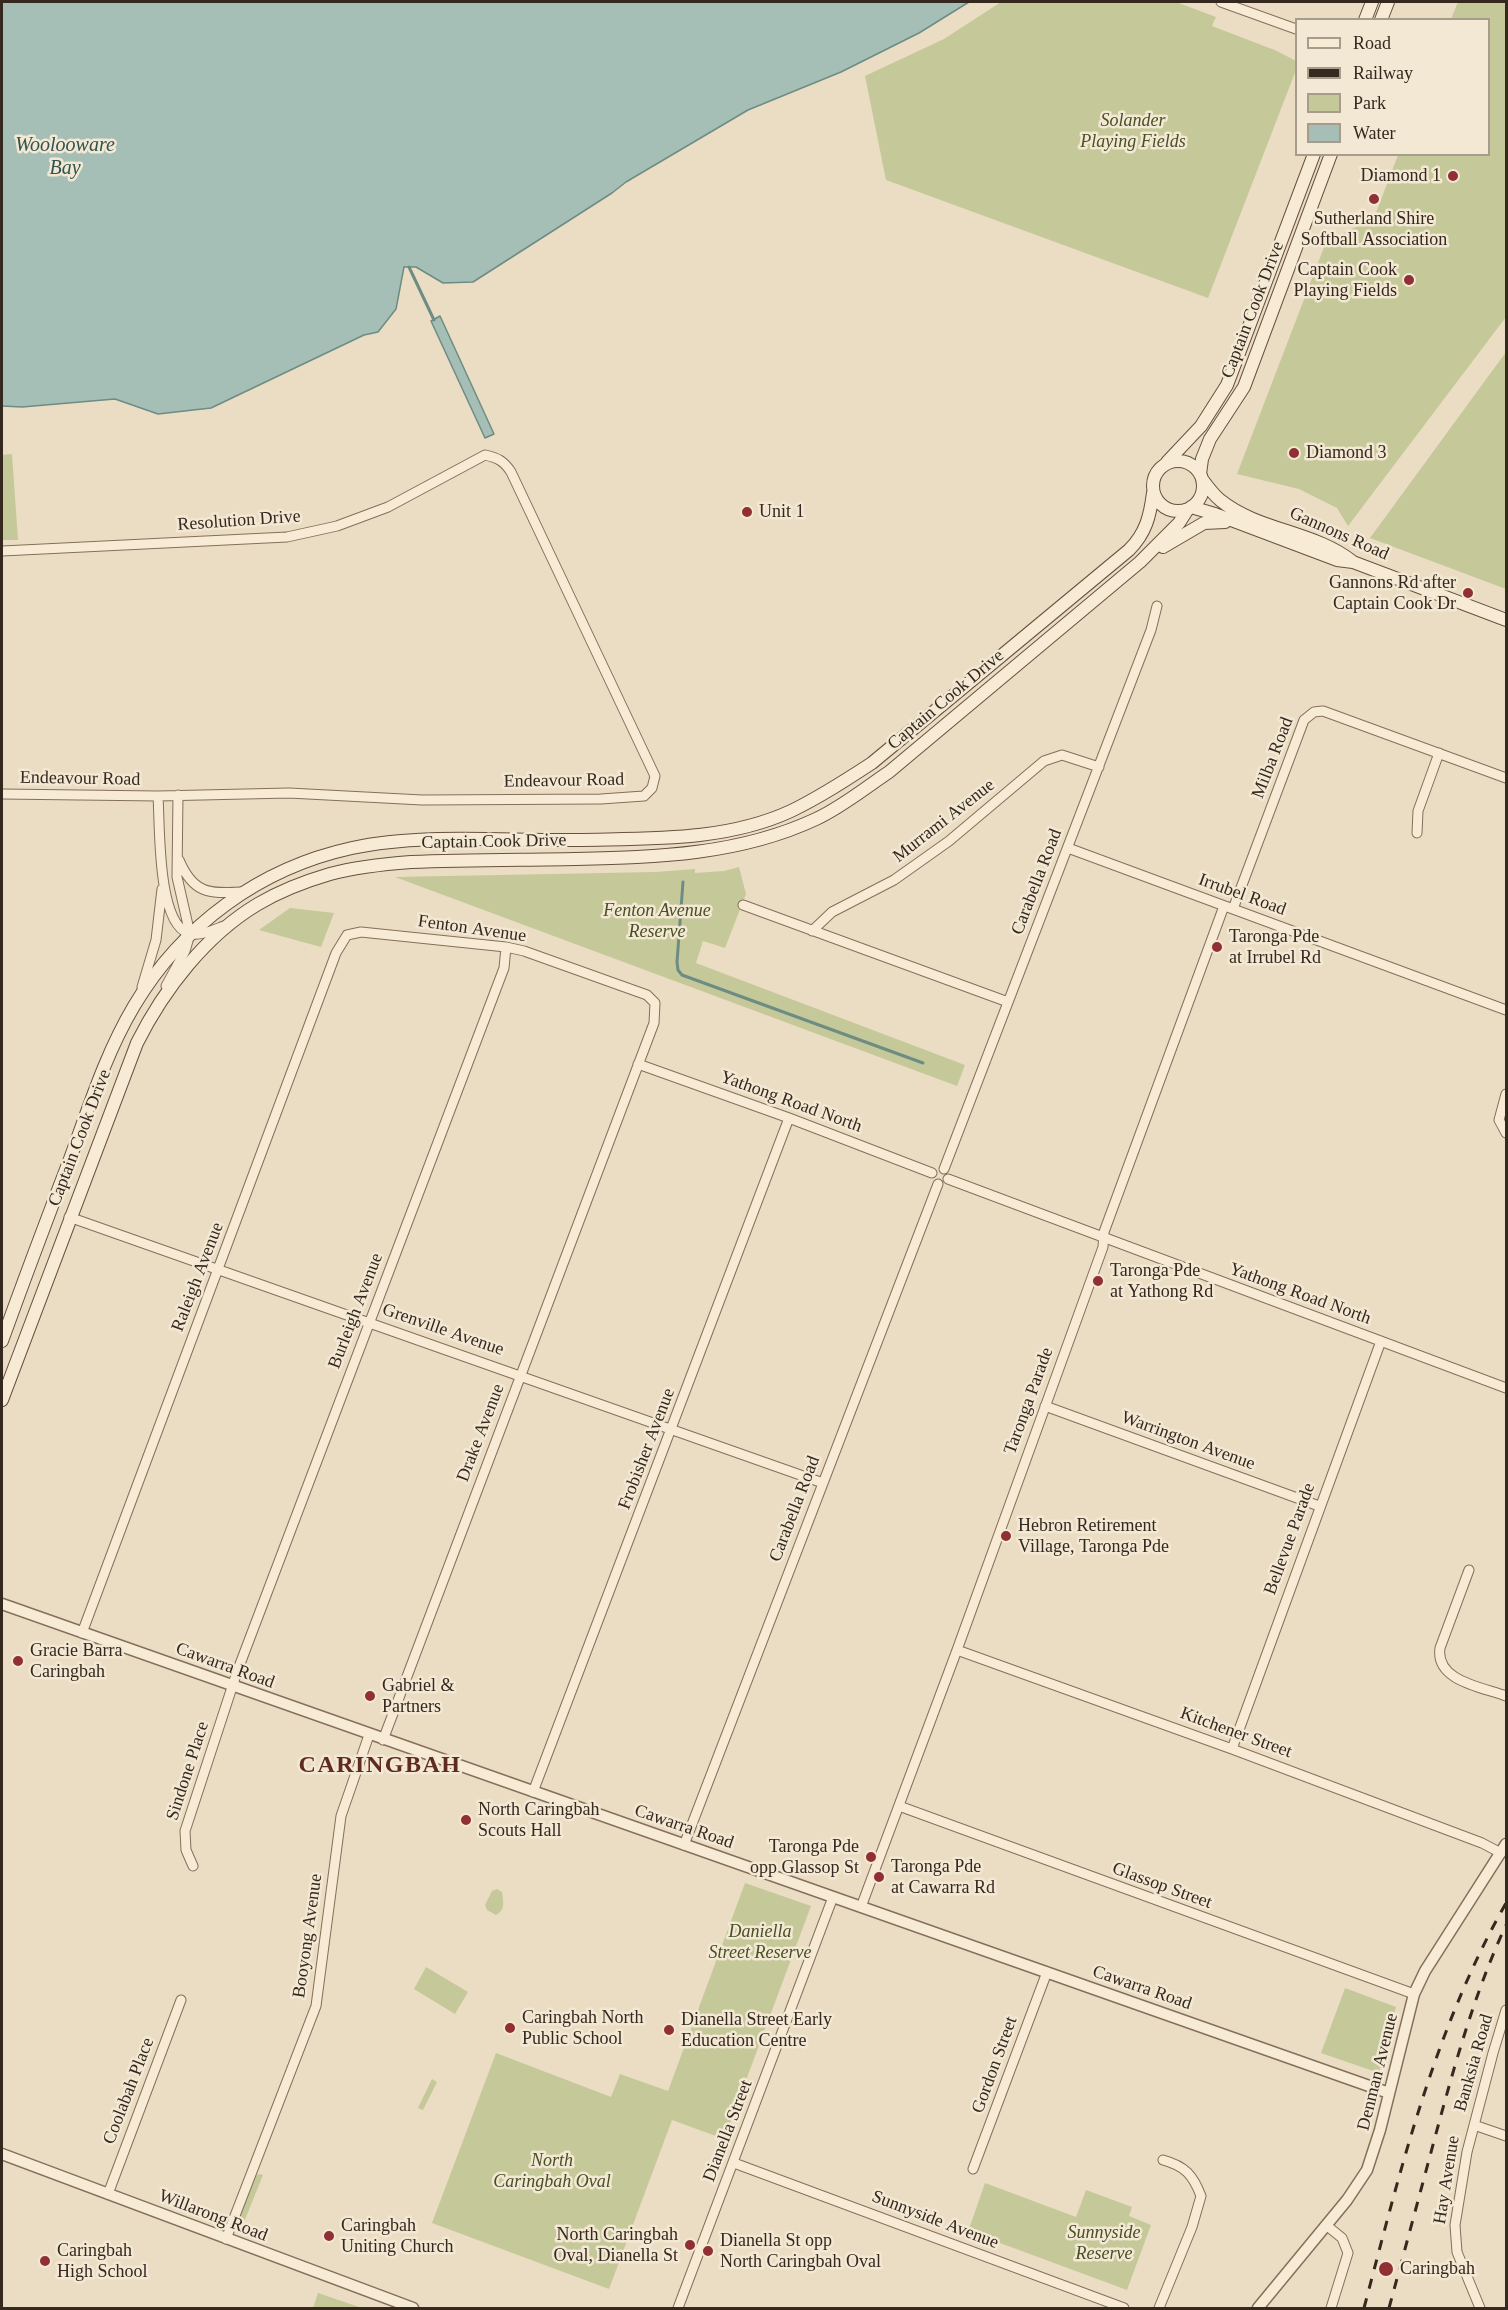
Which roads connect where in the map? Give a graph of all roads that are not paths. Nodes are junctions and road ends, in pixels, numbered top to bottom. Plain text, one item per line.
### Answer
1 (1221, 2) edge
2 (1372, 2) edge
3 (1388, 2) edge
4 (1366, 18) edge
5 (1382, 18) edge
6 (1295, 29) edge
7 (1313, 156) edge
8 (1330, 156) edge
9 (498, 458) joint
10 (1167, 462) junction
11 (1201, 476) junction
12 (1153, 493) junction
13 (1189, 508) junction
14 (1242, 524) junction
15 (2, 551) edge
16 (1140, 562) junction
17 (1353, 562) junction
18 (1157, 606) dead end
19 (1506, 620) edge
20 (1439, 753) junction
21 (1099, 767) junction
22 (1506, 778) edge
23 (2, 794) edge
24 (178, 795) junction
25 (158, 796) junction
26 (1417, 833) dead end
27 (1068, 848) junction
28 (176, 852) junction
29 (163, 878) junction
30 (241, 892) junction
31 (743, 905) dead end
32 (1228, 908) junction
33 (232, 923) junction
34 (812, 931) junction
35 (190, 934) junction
36 (347, 935) joint
37 (506, 947) junction
38 (1008, 1002) junction
39 (655, 1003) joint
40 (134, 1007) junction
41 (1506, 1010) edge
42 (152, 1012) junction
43 (638, 1064) junction
44 (1506, 1094) edge
45 (789, 1118) junction
46 (1503, 1129) edge
47 (944, 1169) junction
48 (932, 1173) junction
49 (948, 1179) junction
50 (938, 1184) junction
51 (50, 1212) junction
52 (69, 1217) junction
53 (1103, 1239) junction
54 (219, 1270) junction
55 (369, 1323) junction
56 (2, 1341) edge
57 (1381, 1341) junction
58 (520, 1376) junction
59 (1506, 1388) edge
60 (2, 1400) edge
61 (1045, 1406) junction
62 (671, 1431) junction
63 (823, 1483) junction
64 (1319, 1506) junction
65 (1469, 1570) dead end
66 (2, 1604) edge
67 (82, 1633) junction
68 (957, 1650) junction
69 (233, 1686) junction
70 (1506, 1696) edge
71 (369, 1735) junction
72 (383, 1740) junction
73 (1232, 1749) junction
74 (533, 1792) junction
75 (899, 1806) junction
76 (684, 1845) junction
77 (1504, 1848) edge
78 (193, 1866) dead end
79 (833, 1897) junction
80 (861, 1906) junction
81 (1047, 1972) junction
82 (1414, 1994) junction
83 (181, 2000) dead end
84 (1506, 2010) edge
85 (1389, 2093) junction
86 (1474, 2125) junction
87 (1506, 2136) edge
88 (2, 2154) edge
89 (1163, 2160) dead end
90 (734, 2163) junction
91 (973, 2169) dead end
92 (108, 2194) junction
93 (1326, 2225) junction
94 (226, 2239) junction
95 (413, 2308) edge
96 (678, 2308) edge
97 (1124, 2308) edge
98 (1159, 2308) edge
99 (1258, 2308) edge
100 (1331, 2308) edge
101 (1480, 2308) edge

1 - 6 street
2 - 4 main road
3 - 5 main road
7 - 10 main road, Captain Cook Drive
8 - 11 main road, Captain Cook Drive
9 - 15 street, Resolution Drive
9 - 24 street, Endeavour Road
10 - 11 main road
10 - 12 main road
11 - 13 main road
11 - 17 main road, Gannons Road
12 - 13 main road
12 - 30 main road, Captain Cook Drive
13 - 14 main road
13 - 16 main road, Captain Cook Drive
14 - 16 main road
14 - 17 main road
16 - 33 main road, Captain Cook Drive
17 - 19 main road, Gannons Road
18 - 21 street, Carabella Road
20 - 22 street, Milba Road
20 - 26 street
20 - 32 street, Milba Road
21 - 27 street, Carabella Road
21 - 34 street, Murrami Avenue
23 - 25 street, Endeavour Road
24 - 25 street, Endeavour Road
24 - 28 street
25 - 29 street, Endeavour Road
27 - 32 street, Irrubel Road
27 - 38 street, Carabella Road
28 - 30 street
28 - 35 street
29 - 35 street, Endeavour Road
29 - 40 street, Endeavour Road
30 - 35 main road, Captain Cook Drive
31 - 34 street
32 - 41 street, Irrubel Road
32 - 53 street, Taronga Parade
33 - 35 street
33 - 42 main road, Captain Cook Drive
34 - 38 street
35 - 40 main road, Captain Cook Drive
35 - 42 street
36 - 37 street, Fenton Avenue
36 - 54 street, Raleigh Avenue
37 - 39 street, Fenton Avenue
37 - 55 street, Burleigh Avenue
38 - 47 street, Carabella Road
39 - 43 street, Drake Avenue
40 - 51 main road, Captain Cook Drive
42 - 52 main road, Captain Cook Drive
43 - 45 street, Yathong Road North
43 - 58 street, Drake Avenue
44 - 46 street
45 - 48 street, Yathong Road North
45 - 62 street, Frobisher Avenue
47 - 48 street
47 - 49 street
48 - 50 street
49 - 50 street
49 - 53 street, Yathong Road North
50 - 63 street, Carabella Road
51 - 52 main road, Grenville Avenue
51 - 56 main road, Captain Cook Drive
52 - 54 street, Grenville Avenue
52 - 60 main road, Captain Cook Drive
53 - 57 street, Yathong Road North
53 - 61 street, Taronga Parade
54 - 55 street, Grenville Avenue
54 - 67 street, Raleigh Avenue
55 - 58 street, Grenville Avenue
55 - 69 street, Burleigh Avenue
57 - 59 street, Yathong Road North
57 - 64 street, Bellevue Parade
58 - 62 street, Grenville Avenue
58 - 72 street, Drake Avenue
61 - 64 street, Warrington Avenue
61 - 68 street, Taronga Parade
62 - 63 street, Grenville Avenue
62 - 74 street, Frobisher Avenue
63 - 76 street, Carabella Road
64 - 73 street, Bellevue Parade
65 - 70 street
66 - 67 street, Cawarra Road
67 - 69 street, Cawarra Road
68 - 73 street, Kitchener Street
68 - 75 street, Taronga Parade
69 - 71 street, Cawarra Road
69 - 78 street, Sindone Place
71 - 72 street, Cawarra Road
71 - 94 street, Booyong Avenue
72 - 74 street, Cawarra Road
73 - 77 street, Kitchener Street
74 - 76 street, Cawarra Road
75 - 80 street, Taronga Parade
75 - 82 street, Glassop Street
76 - 79 street, Cawarra Road
77 - 82 street, Denman Avenue
79 - 80 street, Cawarra Road
79 - 90 street, Dianella Street
80 - 81 street, Cawarra Road
81 - 85 street, Cawarra Road
81 - 91 street, Gordon Street
82 - 85 street, Denman Avenue
83 - 92 street, Coolabah Place
84 - 86 street, Banksia Road
85 - 93 street, Denman Avenue
86 - 87 street
86 - 101 street, Hay Avenue
88 - 92 street, Willarong Road
89 - 98 street
90 - 96 street, Dianella Street
90 - 97 street, Sunnyside Avenue
92 - 94 street, Willarong Road
93 - 99 street
93 - 100 street
94 - 95 street, Willarong Road

